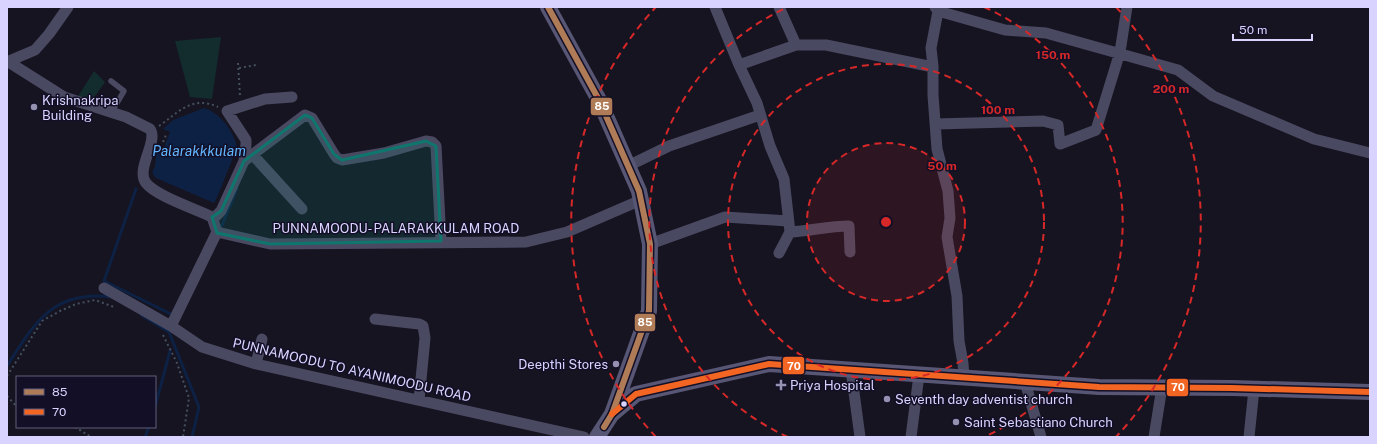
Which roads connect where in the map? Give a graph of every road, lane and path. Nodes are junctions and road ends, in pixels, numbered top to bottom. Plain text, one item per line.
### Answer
1 (68, 7) edge
2 (548, 7) edge
3 (715, 7) edge
4 (779, 7) edge
5 (1127, 7) edge
6 (936, 9) edge
7 (796, 45) junction
8 (1120, 52) junction
9 (8, 61) edge
10 (238, 63) dead end
11 (256, 65) dead end
12 (739, 65) junction
13 (933, 67) junction
14 (239, 68) junction
15 (111, 81) dead end
16 (292, 97) dead end
17 (111, 113) junction
18 (232, 113) junction
19 (760, 115) junction
20 (936, 124) junction
21 (152, 131) junction
22 (1370, 153) edge
23 (248, 158) junction
24 (628, 166) junction
25 (641, 200) junction
26 (302, 210) dead end
27 (212, 218) junction
28 (789, 226) junction
29 (220, 233) junction
30 (441, 241) junction
31 (650, 244) junction
32 (850, 252) dead end
33 (779, 253) dead end
34 (104, 288) dead end
35 (117, 308) dead end
36 (375, 319) dead end
37 (171, 326) junction
38 (157, 331) dead end
39 (262, 339) dead end
40 (256, 364) junction
41 (851, 370) junction
42 (919, 375) junction
43 (7, 376) edge
44 (964, 378) junction
45 (1025, 382) junction
46 (1162, 387) junction
47 (1254, 389) junction
48 (1370, 392) edge
49 (7, 396) edge
50 (419, 400) junction
51 (16, 406) edge
52 (612, 414) junction
53 (77, 428) edge
54 (600, 436) edge
55 (91, 437) edge
56 (184, 437) edge
57 (584, 437) edge
58 (860, 437) edge
59 (911, 437) edge
60 (1041, 437) edge
61 (1154, 437) edge
62 (1249, 437) edge

1 - 9 street
2 - 24 main road
3 - 12 street
4 - 7 street
5 - 8 street
6 - 8 street
6 - 13 street
7 - 12 street
7 - 13 street
8 - 20 street
8 - 22 street
9 - 17 street
10 - 14 path
11 - 14 path
12 - 19 street
13 - 20 street
14 - 18 path
15 - 17 lane
16 - 18 street
17 - 21 street
18 - 21 path
18 - 23 street
19 - 24 street
19 - 28 street
20 - 44 street
21 - 27 street
23 - 26 street
23 - 27 street
23 - 30 street
24 - 25 main road
25 - 30 street, PUNNAMOODU- PALARAKKULAM ROAD
25 - 31 main road
27 - 29 street
28 - 31 street
28 - 32 street
28 - 33 street
29 - 30 street, PUNNAMOODU- PALARAKKULAM ROAD
29 - 37 street
31 - 52 main road
34 - 37 street, PUNNAMOODU TO AYANIMOODU ROAD
35 - 43 path
36 - 50 street
37 - 40 street, PUNNAMOODU TO AYANIMOODU ROAD
38 - 56 path
39 - 40 street
40 - 50 street, PUNNAMOODU TO AYANIMOODU ROAD
41 - 42 main road
41 - 52 main road
41 - 58 street
42 - 44 main road
42 - 59 street
44 - 45 main road
45 - 46 main road
45 - 60 street
46 - 47 main road
46 - 61 street
47 - 48 main road
47 - 62 street
49 - 51 path
50 - 57 street, PUNNAMOODU TO AYANIMOODU ROAD
52 - 54 main road
53 - 55 path

